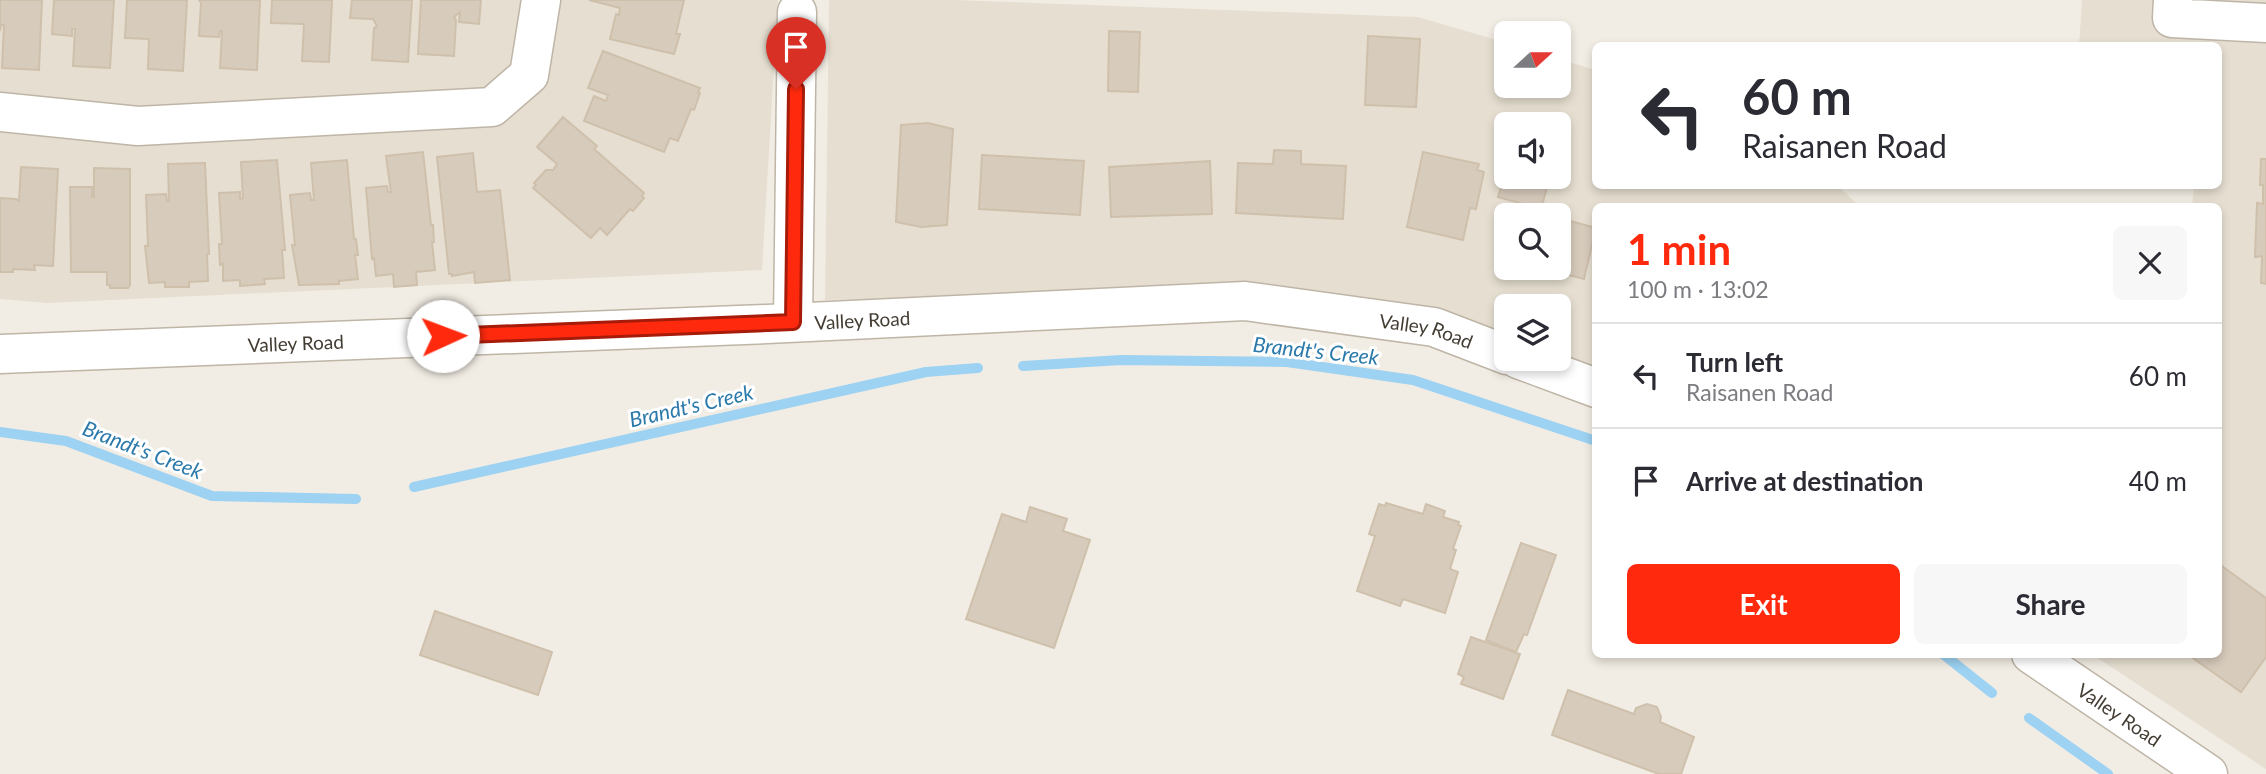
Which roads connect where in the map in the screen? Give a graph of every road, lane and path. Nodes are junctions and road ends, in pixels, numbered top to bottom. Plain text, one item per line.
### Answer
1 (541, 0) edge
2 (2173, 9) edge
3 (797, 12) dead end
4 (2266, 23) edge
5 (0, 112) edge
6 (793, 322) junction
7 (1494, 350) edge
8 (0, 354) edge
9 (1550, 371) edge
10 (1592, 387) edge
11 (2037, 658) edge
12 (2208, 774) edge

1 - 5 street
2 - 4 street
3 - 6 street
6 - 7 street, Valley Road
6 - 8 street, Valley Road
9 - 10 street
11 - 12 street, Valley Road

